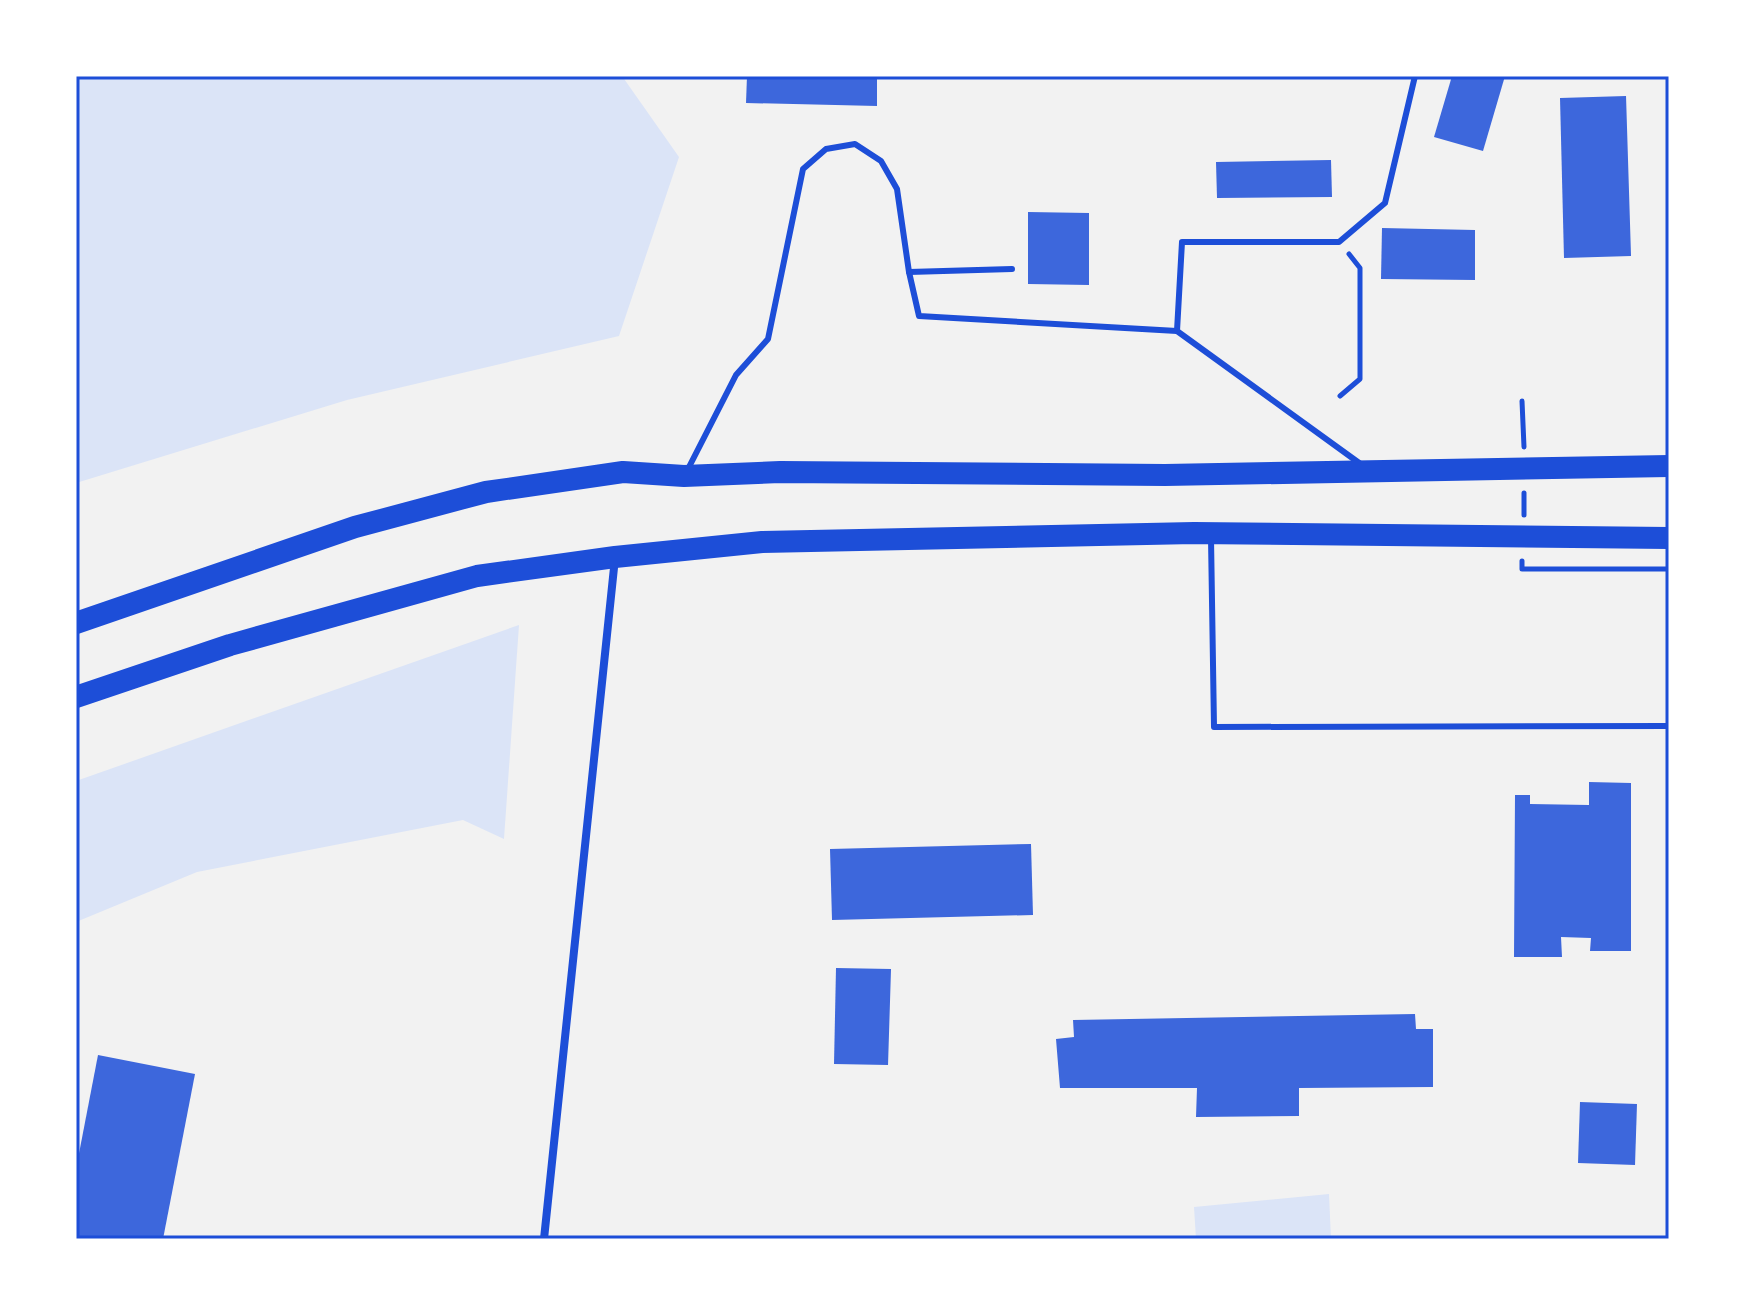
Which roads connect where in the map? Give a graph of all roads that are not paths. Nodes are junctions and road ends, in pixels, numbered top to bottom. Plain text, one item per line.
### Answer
1 (1415, 76) edge
2 (1012, 269) dead end
3 (909, 272) junction
4 (1177, 331) junction
5 (1669, 466) edge
6 (1371, 472) junction
7 (684, 476) junction
8 (1211, 534) junction
9 (1669, 538) edge
10 (615, 557) junction
11 (76, 623) edge
12 (76, 697) edge
13 (1669, 726) edge
14 (544, 1239) edge

1 - 4 lane
2 - 3 lane
3 - 4 lane
3 - 7 lane
4 - 6 lane
5 - 6 highway
6 - 7 highway
7 - 11 highway
8 - 9 highway
8 - 10 highway
8 - 13 lane
10 - 12 highway
10 - 14 street

